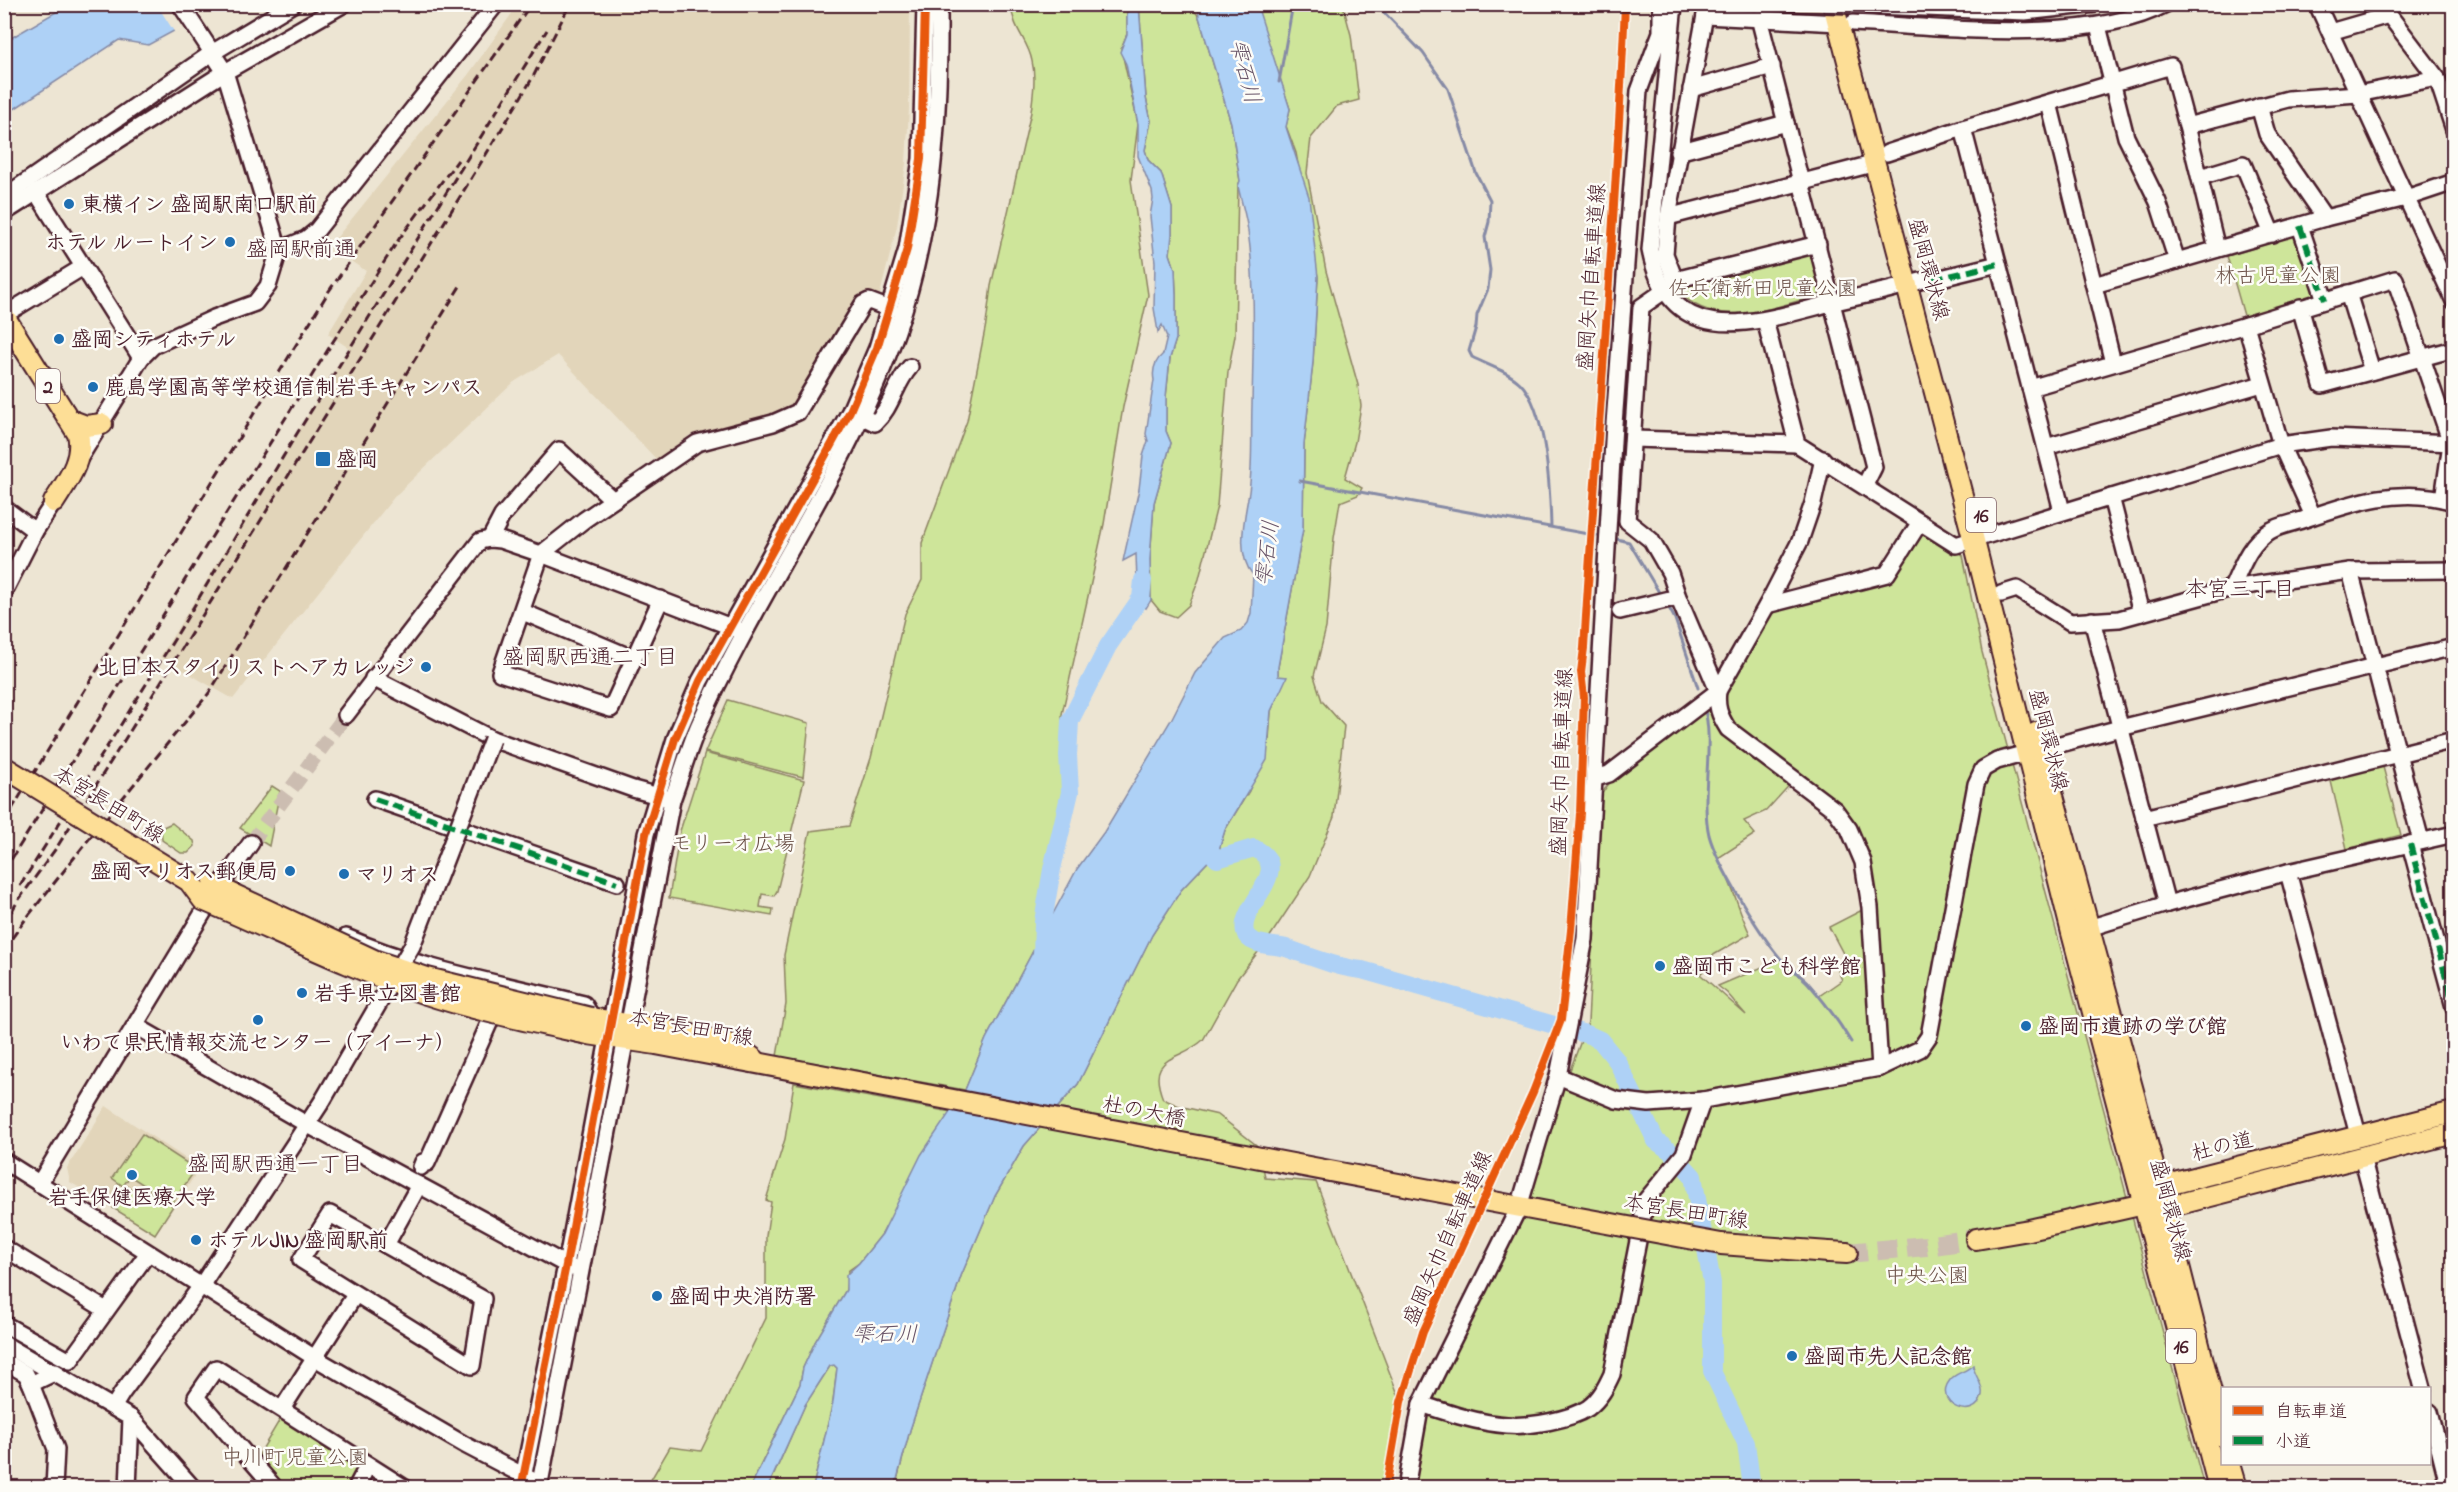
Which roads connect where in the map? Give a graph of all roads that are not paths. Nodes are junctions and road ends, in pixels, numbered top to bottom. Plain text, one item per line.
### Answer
1 (180, 4) edge
2 (293, 4) edge
3 (344, 4) edge
4 (496, 4) edge
5 (925, 4) edge
6 (939, 4) edge
7 (1661, 4) edge
8 (1674, 4) edge
9 (1825, 4) edge
10 (2096, 4) edge
11 (2166, 4) edge
12 (2317, 4) edge
13 (1706, 10) edge
14 (1843, 14) edge
15 (1759, 18) junction
16 (2098, 26) junction
17 (2330, 32) junction
18 (212, 53) junction
19 (1772, 66) junction
20 (225, 72) junction
21 (2437, 78) junction
22 (2111, 84) junction
23 (1690, 88) junction
24 (2358, 94) junction
25 (2049, 103) junction
26 (2259, 106) junction
27 (1786, 123) junction
28 (2187, 126) junction
29 (1963, 128) junction
30 (2454, 130) edge
31 (1678, 152) junction
32 (1882, 158) junction
33 (2199, 177) junction
34 (2454, 182) edge
35 (1800, 183) junction
36 (36, 192) junction
37 (4, 197) edge
38 (2406, 198) junction
39 (4, 213) edge
40 (1668, 217) junction
41 (2325, 218) junction
42 (2300, 226) junction
43 (2272, 234) junction
44 (1818, 244) junction
45 (2217, 249) junction
46 (279, 250) junction
47 (2177, 261) junction
48 (1998, 264) junction
49 (2446, 266) edge
50 (83, 267) junction
51 (1920, 282) junction
52 (2094, 285) junction
53 (1664, 291) junction
54 (2348, 293) junction
55 (2325, 300) junction
56 (2454, 301) edge
57 (1832, 303) junction
58 (2300, 307) junction
59 (890, 309) junction
60 (4, 315) edge
61 (1765, 320) junction
62 (2246, 326) junction
63 (4, 338) edge
64 (2454, 350) edge
65 (141, 358) junction
66 (2422, 358) junction
67 (2114, 363) junction
68 (910, 367) dead end
69 (2372, 371) junction
70 (2262, 384) junction
71 (2031, 388) junction
72 (855, 414) junction
73 (1633, 439) junction
74 (84, 441) junction
75 (2452, 443) edge
76 (1797, 444) junction
77 (2282, 445) junction
78 (2046, 447) junction
79 (1823, 459) junction
80 (1865, 485) junction
81 (2111, 497) junction
82 (613, 500) junction
83 (2448, 500) edge
84 (54, 502) joint
85 (4, 508) edge
86 (2062, 511) junction
87 (2313, 516) junction
88 (1920, 522) junction
89 (35, 531) junction
90 (490, 539) junction
91 (1980, 539) junction
92 (541, 554) junction
93 (2454, 570) edge
94 (2350, 571) junction
95 (8, 574) edge
96 (2232, 588) junction
97 (4, 592) edge
98 (2001, 594) junction
99 (1678, 597) junction
100 (661, 599) junction
101 (1767, 605) junction
102 (1620, 611) dead end
103 (523, 612) junction
104 (2141, 613) junction
105 (2092, 620) junction
106 (730, 626) junction
107 (745, 632) junction
108 (2454, 647) edge
109 (632, 658) junction
110 (2375, 668) junction
111 (373, 678) junction
112 (1718, 691) junction
113 (345, 715) tunnel mouth
114 (2120, 728) junction
115 (492, 739) junction
116 (2454, 740) edge
117 (2034, 752) junction
118 (2398, 755) junction
119 (4, 767) edge
120 (1596, 778) junction
121 (665, 798) junction
122 (375, 799) dead end
123 (2144, 818) junction
124 (2454, 834) edge
125 (251, 843) tunnel mouth
126 (2416, 843) junction
127 (2288, 872) junction
128 (617, 883) dead end
129 (203, 888) junction
130 (2167, 904) junction
131 (2081, 930) junction
132 (397, 975) junction
133 (2454, 1007) edge
134 (495, 1010) junction
135 (136, 1026) junction
136 (608, 1029) junction
137 (759, 1063) joint
138 (1880, 1068) junction
139 (1558, 1076) junction
140 (1703, 1100) junction
141 (2454, 1112) edge
142 (308, 1125) junction
143 (2454, 1134) edge
144 (2358, 1136) junction
145 (2362, 1157) junction
146 (4, 1161) edge
147 (421, 1167) dead end
148 (39, 1184) junction
149 (419, 1185) junction
150 (2159, 1187) junction
151 (2144, 1204) junction
152 (1510, 1205) junction
153 (2164, 1208) junction
154 (1976, 1239) tunnel mouth
155 (386, 1245) junction
156 (4, 1248) edge
157 (1838, 1252) tunnel mouth
158 (148, 1253) junction
159 (566, 1265) junction
160 (580, 1272) junction
161 (201, 1286) junction
162 (355, 1295) junction
163 (106, 1310) junction
164 (4, 1324) edge
165 (4, 1344) edge
166 (315, 1358) junction
167 (4, 1361) edge
168 (56, 1372) junction
169 (31, 1384) junction
170 (2422, 1387) edge
171 (1421, 1404) junction
172 (114, 1406) junction
173 (282, 1409) junction
174 (2431, 1416) edge
175 (130, 1418) junction
176 (2221, 1428) edge
177 (368, 1465) junction
178 (2229, 1465) edge
179 (522, 1482) edge
180 (539, 1486) edge
181 (54, 1488) edge
182 (128, 1488) edge
183 (193, 1488) edge
184 (275, 1488) edge
185 (356, 1488) edge
186 (405, 1488) edge
187 (1406, 1488) edge
188 (2219, 1488) edge
189 (2236, 1488) edge
190 (2449, 1488) edge

1 - 18 street
2 - 18 street
3 - 20 street
4 - 46 street
5 - 59 street
6 - 72 street
7 - 120 street
8 - 53 street
9 - 10 street, bridge
11 - 16 street
12 - 17 street
13 - 15 street
13 - 23 street
14 - 15 street
14 - 16 street
14 - 32 main road, 盛岡環状線 / 16
15 - 19 street
16 - 22 street
17 - 21 street
17 - 24 street
18 - 20 street
18 - 37 street
19 - 23 street
19 - 27 street
20 - 36 street
20 - 46 street
21 - 24 street
21 - 30 street
22 - 25 street
22 - 28 street
22 - 47 street
23 - 31 street
24 - 26 street
24 - 38 street
25 - 29 street
25 - 52 street
26 - 28 street
26 - 41 street
27 - 31 street
27 - 35 street
28 - 33 street
29 - 32 street
29 - 48 street
31 - 40 street
32 - 35 street
32 - 51 main road, 盛岡環状線 / 16
33 - 43 street
33 - 45 street
34 - 38 street
35 - 40 street
35 - 44 street
36 - 39 street
36 - 50 street
38 - 41 street
38 - 49 street
40 - 44 street
41 - 42 street
42 - 43 street
42 - 55 street
43 - 45 street
44 - 57 street
45 - 47 street
46 - 65 street
47 - 52 street
48 - 51 street
48 - 71 street
49 - 56 street
50 - 60 street
50 - 65 street
51 - 57 street
51 - 91 main road, 盛岡環状線 / 16
52 - 67 street
53 - 61 street
53 - 73 street
54 - 55 street
54 - 66 street
54 - 69 street
55 - 58 street
57 - 61 street
57 - 80 street
58 - 62 street
58 - 69 street
59 - 72 street
59 - 82 street
60 - 74 main road, 2
61 - 76 street
62 - 67 street
62 - 70 street
63 - 74 main road, 2
64 - 66 street
65 - 74 street
66 - 69 street
66 - 75 street
67 - 71 street
68 - 72 street
70 - 77 street
70 - 78 street
71 - 78 street
72 - 106 street
72 - 107 street
73 - 76 street
73 - 99 street
74 - 84 main road
75 - 77 street
75 - 83 street
76 - 79 street
77 - 81 street
77 - 87 street
78 - 86 street
79 - 80 street
79 - 101 street
80 - 88 street
81 - 86 street
81 - 104 street
82 - 90 street
82 - 92 street
83 - 87 street
84 - 89 street
85 - 89 street
86 - 91 street
87 - 96 street
88 - 91 street
88 - 101 street
89 - 95 street
90 - 92 street
90 - 111 street
91 - 98 main road, 盛岡環状線 / 16
91 - 117 main road, 盛岡環状線 / 16
92 - 100 street
92 - 103 street
93 - 94 street
94 - 96 street
94 - 110 street
95 - 97 street
96 - 104 street
98 - 105 street
98 - 117 main road, 盛岡環状線 / 16
99 - 102 street
99 - 112 street
100 - 106 street
100 - 109 street
101 - 112 street
103 - 109 street
103 - 109 street
104 - 105 street
105 - 114 street
106 - 107 street
106 - 121 street
107 - 121 street
108 - 110 street
110 - 114 street
110 - 118 street
111 - 113 street
111 - 115 street
112 - 120 street
112 - 138 street
114 - 117 street
114 - 123 street
115 - 121 street
115 - 132 street, bridge
116 - 118 street
117 - 131 main road, 盛岡環状線 / 16
117 - 138 street
118 - 123 street
118 - 126 street
119 - 129 main road, 本宮長田町線, bridge
120 - 139 street
121 - 136 street
122 - 128 street
123 - 130 street
124 - 126 street
125 - 129 street
126 - 127 street
126 - 133 street
127 - 130 street
127 - 144 street
129 - 132 main road, 本宮長田町線, bridge
129 - 134 street
129 - 134 street
129 - 135 street
130 - 131 street
131 - 150 main road, 盛岡環状線 / 16
131 - 151 main road, 盛岡環状線 / 16
132 - 136 main road, 本宮長田町線, bridge
132 - 142 street, bridge
134 - 147 street
135 - 142 street
135 - 148 street
136 - 137 main road, 本宮長田町線
136 - 159 street
136 - 160 street
137 - 152 main road, 杜の大橋
138 - 140 street
139 - 140 street
139 - 152 street
140 - 171 street
141 - 144 main road, 杜の道
142 - 149 street
142 - 161 street
143 - 145 main road
144 - 150 main road, 杜の道
145 - 153 main road
145 - 170 street
146 - 148 street
148 - 158 street
149 - 155 street
149 - 159 street
150 - 151 main road
150 - 153 main road, 盛岡環状線 / 16
151 - 153 main road
151 - 154 main road
151 - 188 main road, 盛岡環状線 / 16
152 - 157 main road, 本宮長田町線, bridge
152 - 171 street
153 - 176 main road, 盛岡環状線 / 16
155 - 162 street
155 - 162 street
156 - 163 street
158 - 161 street
158 - 163 street
159 - 160 street
159 - 179 street
160 - 180 street
161 - 166 street
161 - 172 street
162 - 166 street
163 - 164 street
165 - 168 street
166 - 173 street
166 - 179 street
167 - 169 street
168 - 169 street
168 - 172 street
169 - 181 street
171 - 187 street
172 - 175 street
173 - 177 street
173 - 184 street
174 - 190 street
175 - 182 street
175 - 183 street
177 - 185 street
177 - 186 street
178 - 189 main road
179 - 180 street

